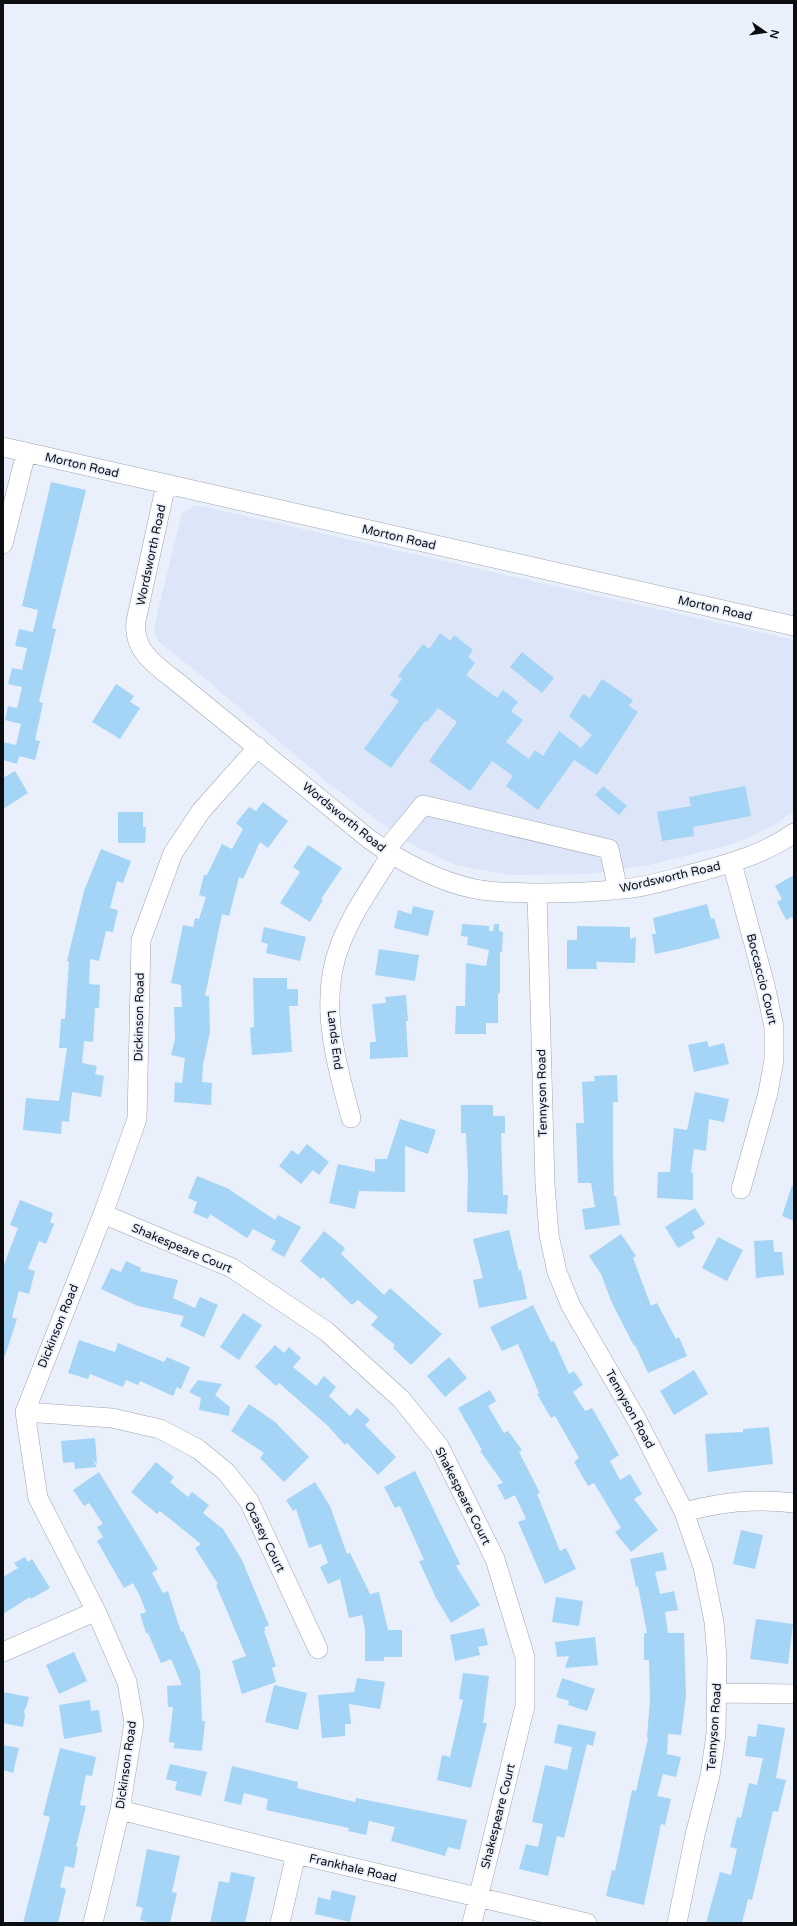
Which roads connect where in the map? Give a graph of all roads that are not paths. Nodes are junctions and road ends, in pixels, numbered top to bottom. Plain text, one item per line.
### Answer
1 (3, 447) edge
2 (26, 453) junction
3 (166, 484) junction
4 (3, 543) edge
5 (794, 626) edge
6 (258, 747) junction
7 (794, 833) edge
8 (388, 853) junction
9 (732, 863) junction
10 (618, 890) junction
11 (537, 893) junction
12 (351, 1118) dead end
13 (741, 1189) dead end
14 (103, 1214) junction
15 (25, 1412) junction
16 (794, 1503) edge
17 (684, 1512) junction
18 (96, 1611) junction
19 (318, 1649) dead end
20 (3, 1652) edge
21 (717, 1693) junction
22 (794, 1694) edge
23 (120, 1810) junction
24 (296, 1854) junction
25 (478, 1898) junction
26 (93, 1923) edge
27 (280, 1923) edge
28 (472, 1923) edge
29 (587, 1923) edge
30 (677, 1923) edge

1 - 2 street, Morton Road
2 - 3 street, Morton Road
2 - 4 street
3 - 5 street, Morton Road
3 - 6 street, Wordsworth Road
6 - 8 street, Wordsworth Road
6 - 14 street, Dickinson Road
7 - 9 street, Wordsworth Road
8 - 10 street, Lands End
8 - 11 street, Wordsworth Road
8 - 12 street, Lands End
9 - 10 street, Wordsworth Road
9 - 13 street, Boccaccio Court
10 - 11 street, Wordsworth Road
11 - 17 street, Tennyson Road
14 - 15 street, Dickinson Road
14 - 25 street, Shakespeare Court
15 - 18 street, Dickinson Road
15 - 19 street, Ocasey Court
16 - 17 street
17 - 21 street, Tennyson Road
18 - 20 street
18 - 23 street, Dickinson Road
21 - 22 street
21 - 30 street, Tennyson Road
23 - 24 street, Frankhale Road
23 - 26 street, Dickinson Road
24 - 25 street, Frankhale Road
24 - 27 street
25 - 28 street, Shakespeare Court
25 - 29 street, Frankhale Road

